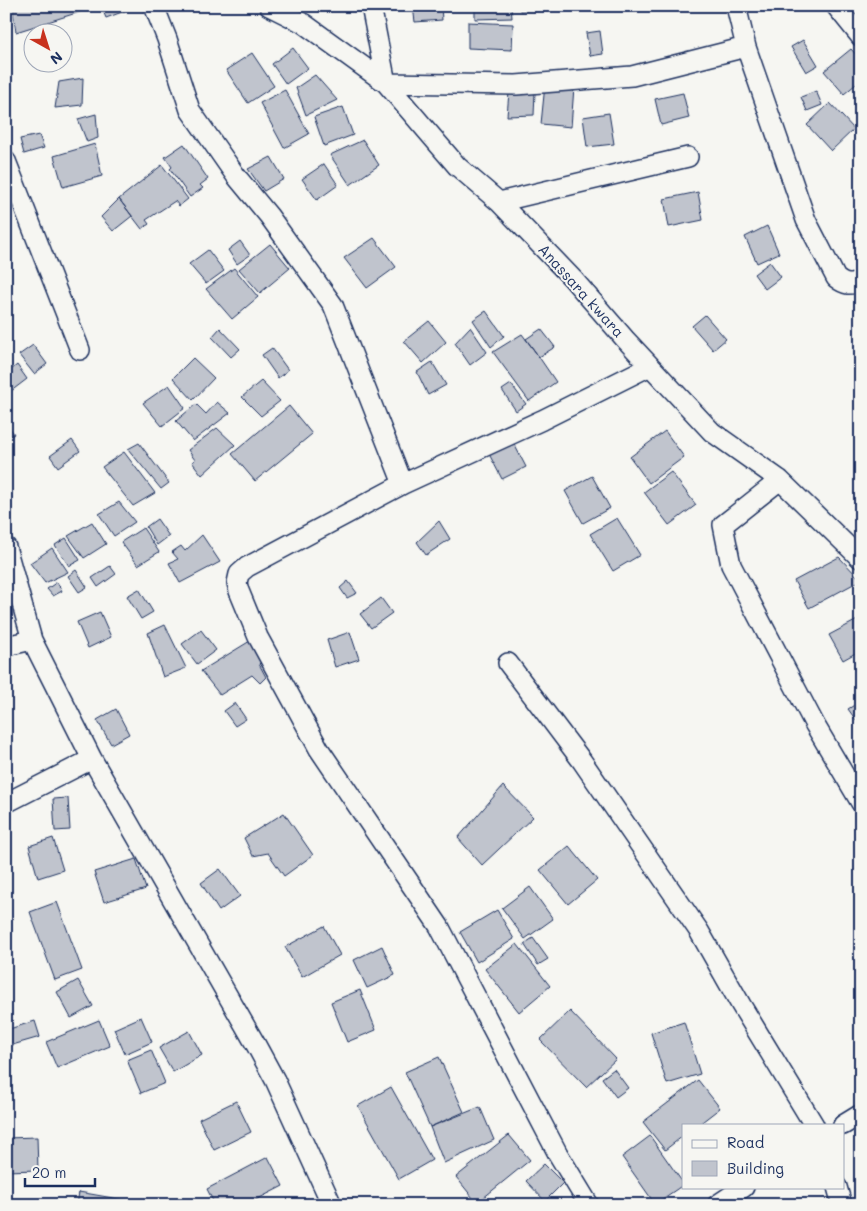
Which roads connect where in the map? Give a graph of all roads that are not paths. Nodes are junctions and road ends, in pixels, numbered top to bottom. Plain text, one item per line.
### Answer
1 (154, 6) edge
2 (269, 6) edge
3 (371, 6) edge
4 (736, 6) edge
5 (836, 6) edge
6 (861, 37) edge
7 (746, 46) junction
8 (386, 82) junction
9 (688, 157) dead end
10 (6, 161) edge
11 (499, 202) junction
12 (861, 281) edge
13 (80, 350) dead end
14 (650, 366) junction
15 (780, 480) junction
16 (403, 484) junction
17 (6, 547) edge
18 (861, 559) edge
19 (32, 640) junction
20 (6, 646) edge
21 (508, 663) dead end
22 (92, 759) junction
23 (6, 803) edge
24 (861, 803) edge
25 (861, 1114) edge
26 (813, 1124) edge
27 (844, 1124) edge
28 (743, 1188) edge
29 (838, 1188) edge
30 (332, 1205) edge
31 (589, 1205) edge
32 (718, 1205) edge
33 (842, 1205) edge

1 - 16 street
2 - 8 street, Anassara kwara
3 - 8 street
4 - 7 street
5 - 6 street
7 - 8 street
7 - 12 street
8 - 11 street, Anassara kwara
9 - 11 street
10 - 13 street
11 - 14 street, Anassara kwara
14 - 15 street, Anassara kwara
14 - 16 street
15 - 18 street, Anassara kwara
15 - 24 street
16 - 31 street
17 - 19 street
19 - 20 street
19 - 22 street
21 - 26 street
22 - 23 street
22 - 30 street
25 - 27 street
28 - 32 street
29 - 33 street

